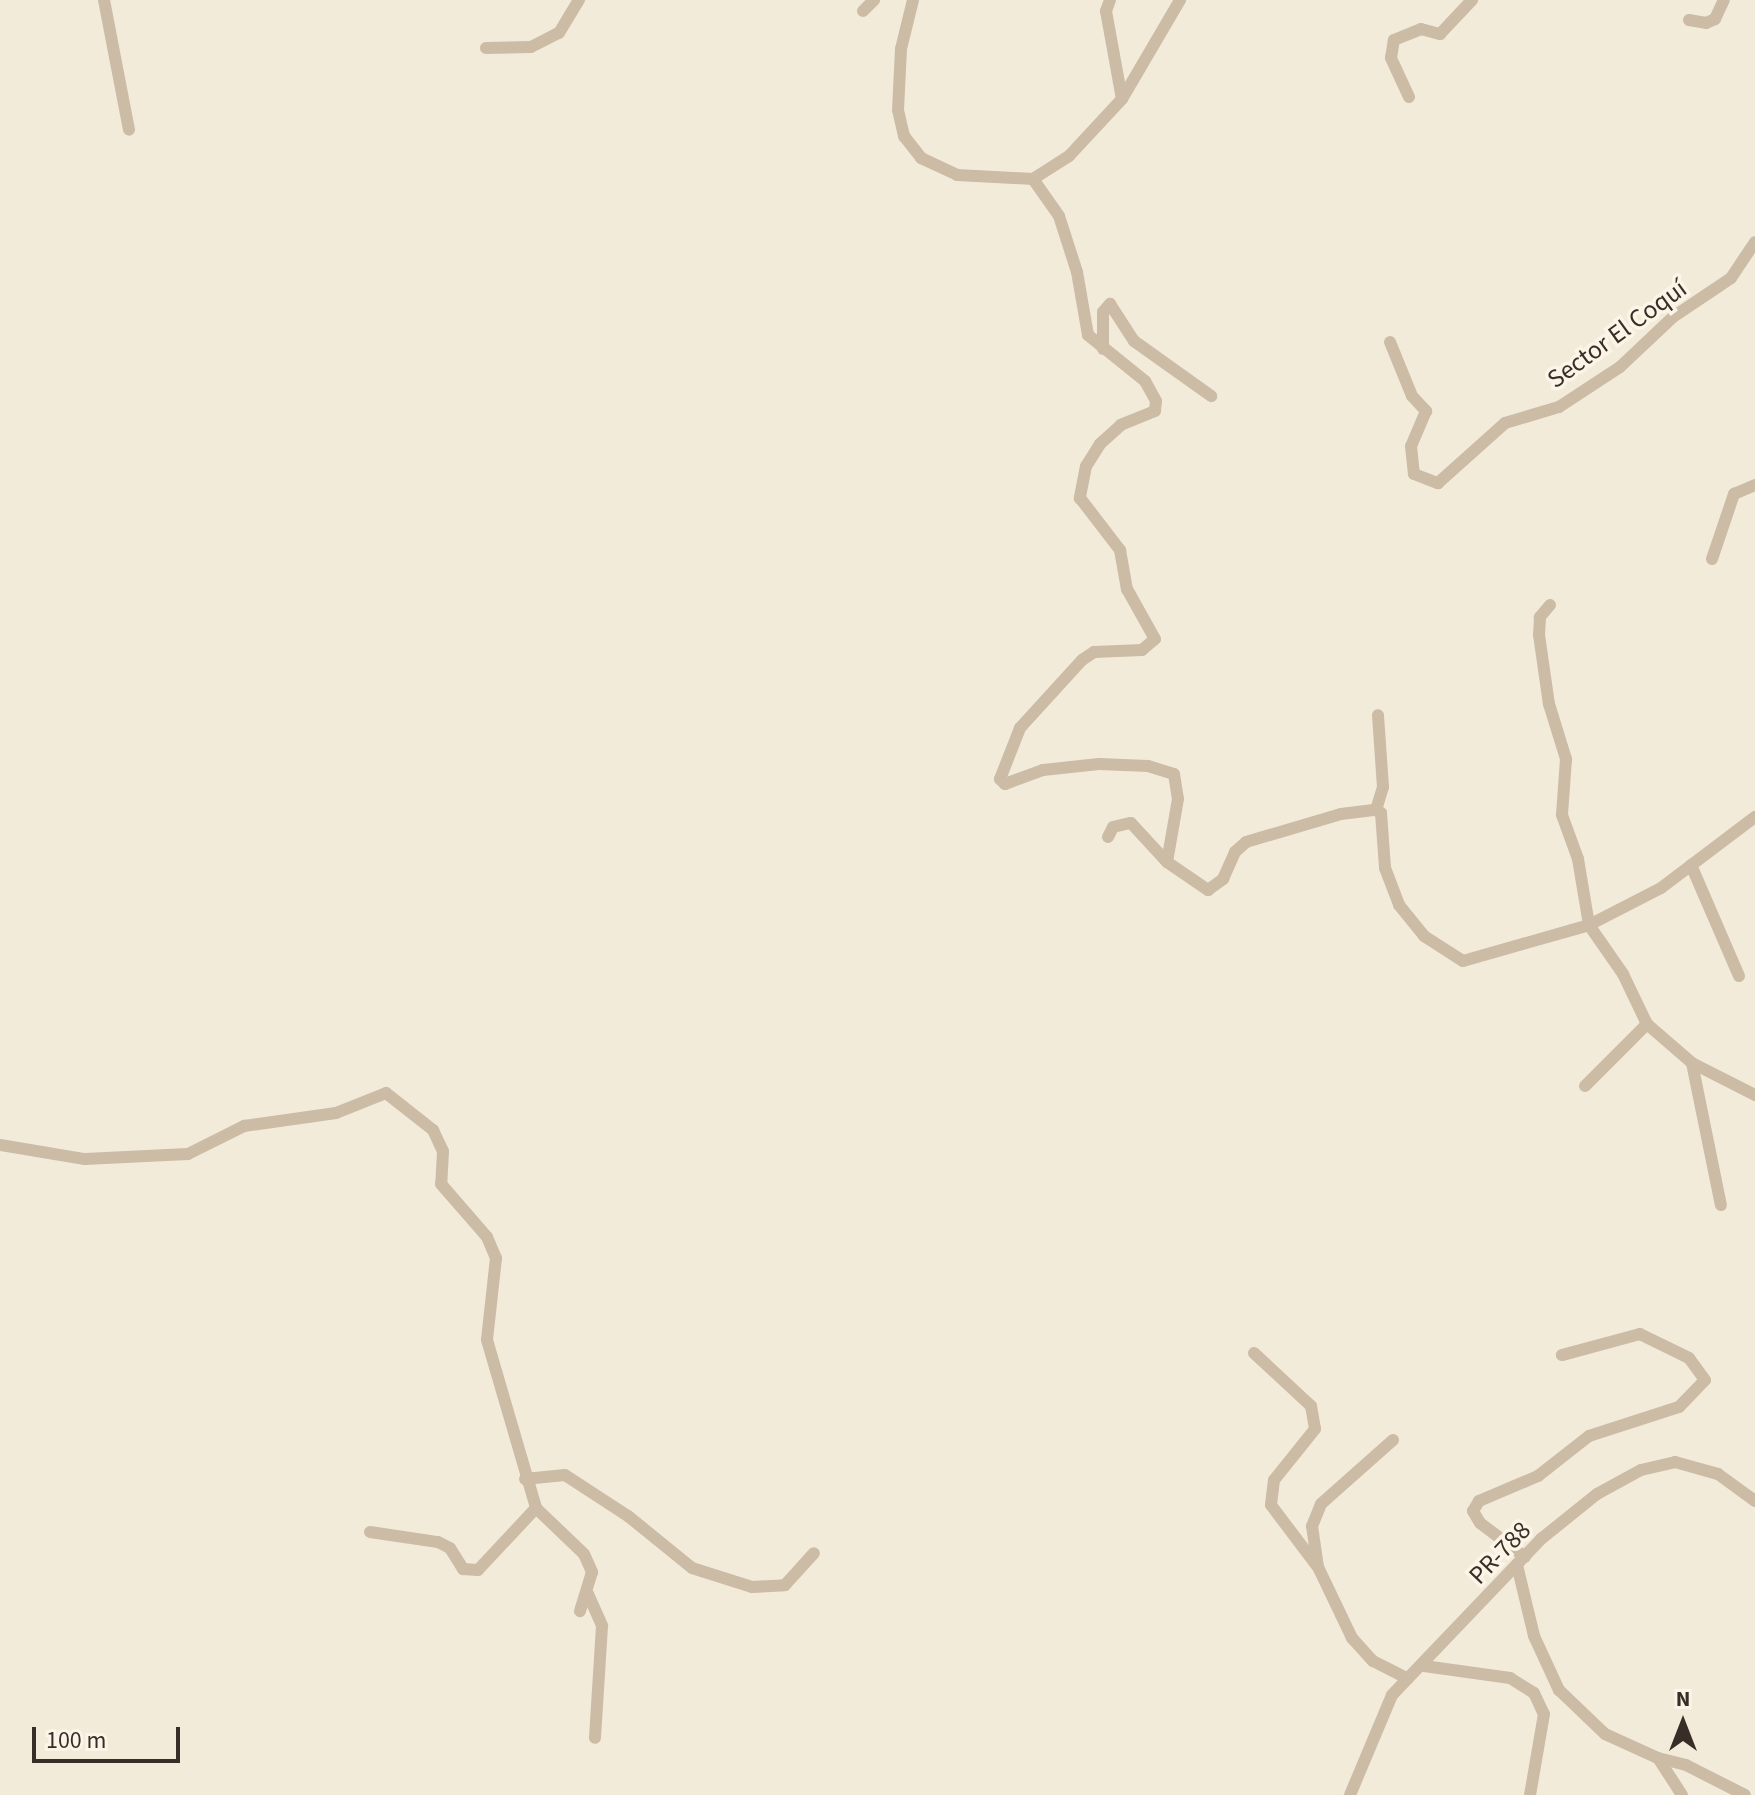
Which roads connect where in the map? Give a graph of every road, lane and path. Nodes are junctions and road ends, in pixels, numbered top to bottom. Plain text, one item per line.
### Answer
1 (104, 0) edge
2 (579, 0) edge
3 (874, 0) edge
4 (913, 0) edge
5 (1110, 0) edge
6 (1180, 0) edge
7 (1472, 0) edge
8 (1724, 0) edge
9 (863, 11) dead end
10 (1689, 20) dead end
11 (486, 48) dead end
12 (1409, 97) dead end
13 (1122, 99) junction
14 (129, 130) dead end
15 (1033, 179) junction
16 (1755, 242) edge
17 (1390, 342) dead end
18 (1103, 349) junction
19 (1211, 396) dead end
20 (1755, 485) edge
21 (1712, 559) dead end
22 (1550, 605) dead end
23 (1378, 715) dead end
24 (1376, 810) junction
25 (1755, 817) edge
26 (1108, 837) dead end
27 (1167, 862) junction
28 (1691, 865) junction
29 (1589, 925) junction
30 (1739, 976) dead end
31 (1647, 1024) junction
32 (1692, 1063) junction
33 (1585, 1086) dead end
34 (1755, 1095) edge
35 (0, 1145) edge
36 (1721, 1205) dead end
37 (1254, 1353) dead end
38 (1562, 1355) dead end
39 (1393, 1440) dead end
40 (525, 1479) junction
41 (1755, 1501) edge
42 (536, 1508) junction
43 (370, 1532) dead end
44 (814, 1553) dead end
45 (1521, 1561) junction
46 (1318, 1567) junction
47 (588, 1594) junction
48 (580, 1611) dead end
49 (1424, 1666) junction
50 (1408, 1679) junction
51 (595, 1738) dead end
52 (1658, 1758) junction
53 (1350, 1795) edge
54 (1530, 1795) edge
55 (1682, 1795) edge
56 (1745, 1795) edge

1 - 14 street
2 - 11 street
3 - 9 street
4 - 15 street
5 - 13 street
6 - 13 street
7 - 12 street
8 - 10 street
13 - 15 street
15 - 18 street
16 - 17 street, Sector El Coquí
18 - 19 street
18 - 27 street
20 - 21 street
22 - 29 street
23 - 24 street
24 - 27 street
24 - 29 street
25 - 28 street
26 - 27 street
28 - 29 street
28 - 30 street
29 - 31 street
31 - 32 street
31 - 33 street
32 - 34 street
32 - 36 street
35 - 40 street
37 - 46 street
38 - 45 street
39 - 46 street
40 - 42 street
40 - 44 street
41 - 45 street, PR-788 / PR-788
42 - 43 street
42 - 47 street
45 - 49 street, PR-788 / PR-788
45 - 52 street
46 - 50 street
47 - 48 street
47 - 51 street
49 - 50 street, PR-788 / PR-788
49 - 54 street
50 - 53 street, PR-788 / PR-788
52 - 55 street
52 - 56 street

